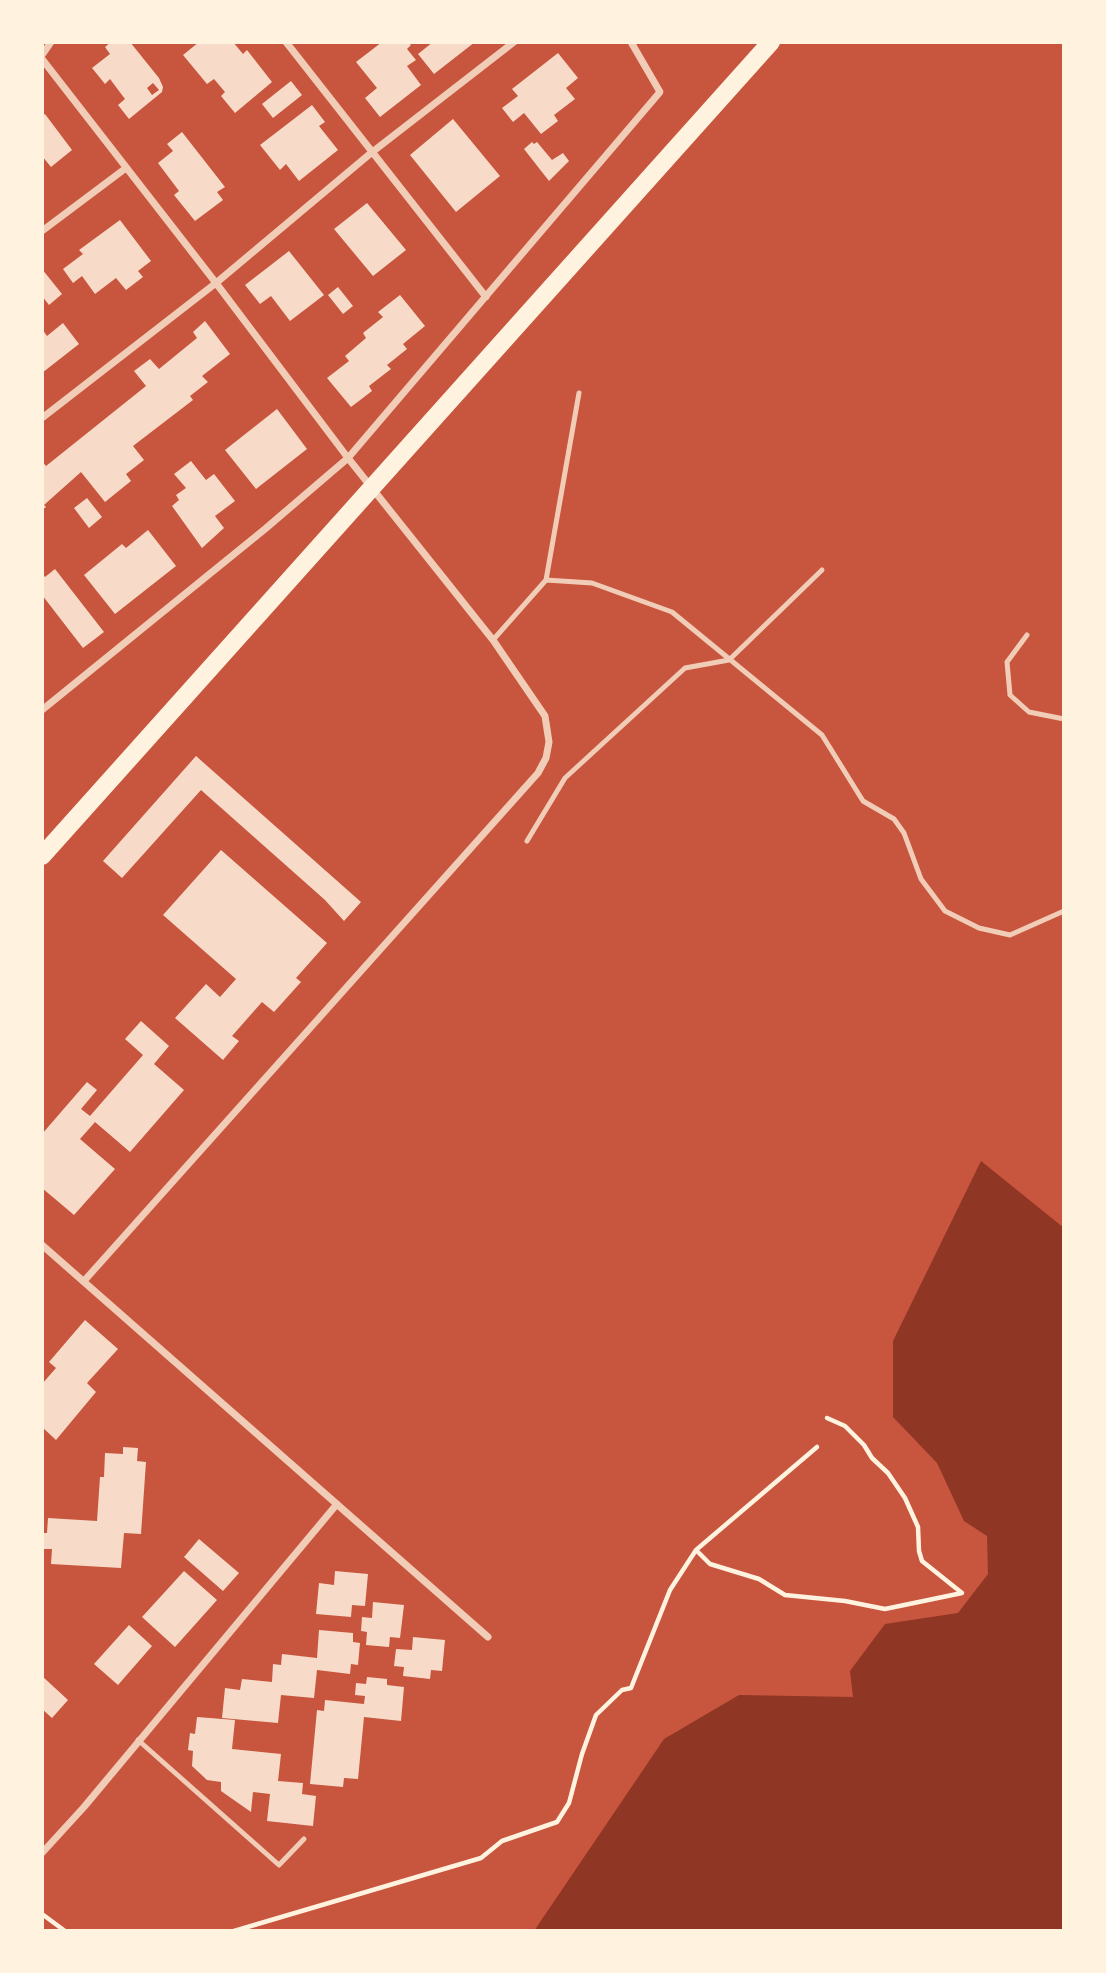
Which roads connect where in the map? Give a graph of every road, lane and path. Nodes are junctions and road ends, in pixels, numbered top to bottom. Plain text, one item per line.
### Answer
1 (51, 42) edge
2 (286, 42) edge
3 (514, 42) edge
4 (631, 42) edge
5 (771, 42) edge
6 (42, 57) edge
7 (371, 153) junction
8 (126, 168) junction
9 (42, 231) edge
10 (216, 283) junction
11 (486, 297) junction
12 (579, 393) dead end
13 (42, 418) edge
14 (348, 458) junction
15 (822, 570) dead end
16 (546, 580) junction
17 (1027, 635) dead end
18 (493, 640) junction
19 (729, 660) junction
20 (42, 710) edge
21 (1064, 719) edge
22 (527, 841) dead end
23 (45, 851) edge
24 (1064, 911) edge
25 (42, 1245) edge
26 (84, 1281) junction
27 (827, 1418) dead end
28 (817, 1447) dead end
29 (337, 1504) junction
30 (696, 1549) junction
31 (488, 1637) dead end
32 (138, 1740) junction
33 (304, 1839) dead end
34 (42, 1853) edge
35 (42, 1914) edge
36 (65, 1931) edge
37 (234, 1931) edge

1 - 6 street
2 - 7 street
3 - 7 street
4 - 11 street
5 - 23 main road
6 - 8 street
7 - 10 street
7 - 11 street
8 - 9 street
8 - 10 street
10 - 13 street
10 - 14 street
11 - 14 street
12 - 16 lane
14 - 18 street
14 - 20 street
15 - 19 lane
16 - 18 lane
16 - 19 lane
17 - 21 lane
18 - 26 street
19 - 22 lane
19 - 24 lane
25 - 26 street
26 - 29 street
27 - 30 path
28 - 30 path
29 - 31 street
29 - 32 street
30 - 37 path
32 - 33 lane
32 - 34 street
35 - 36 path

